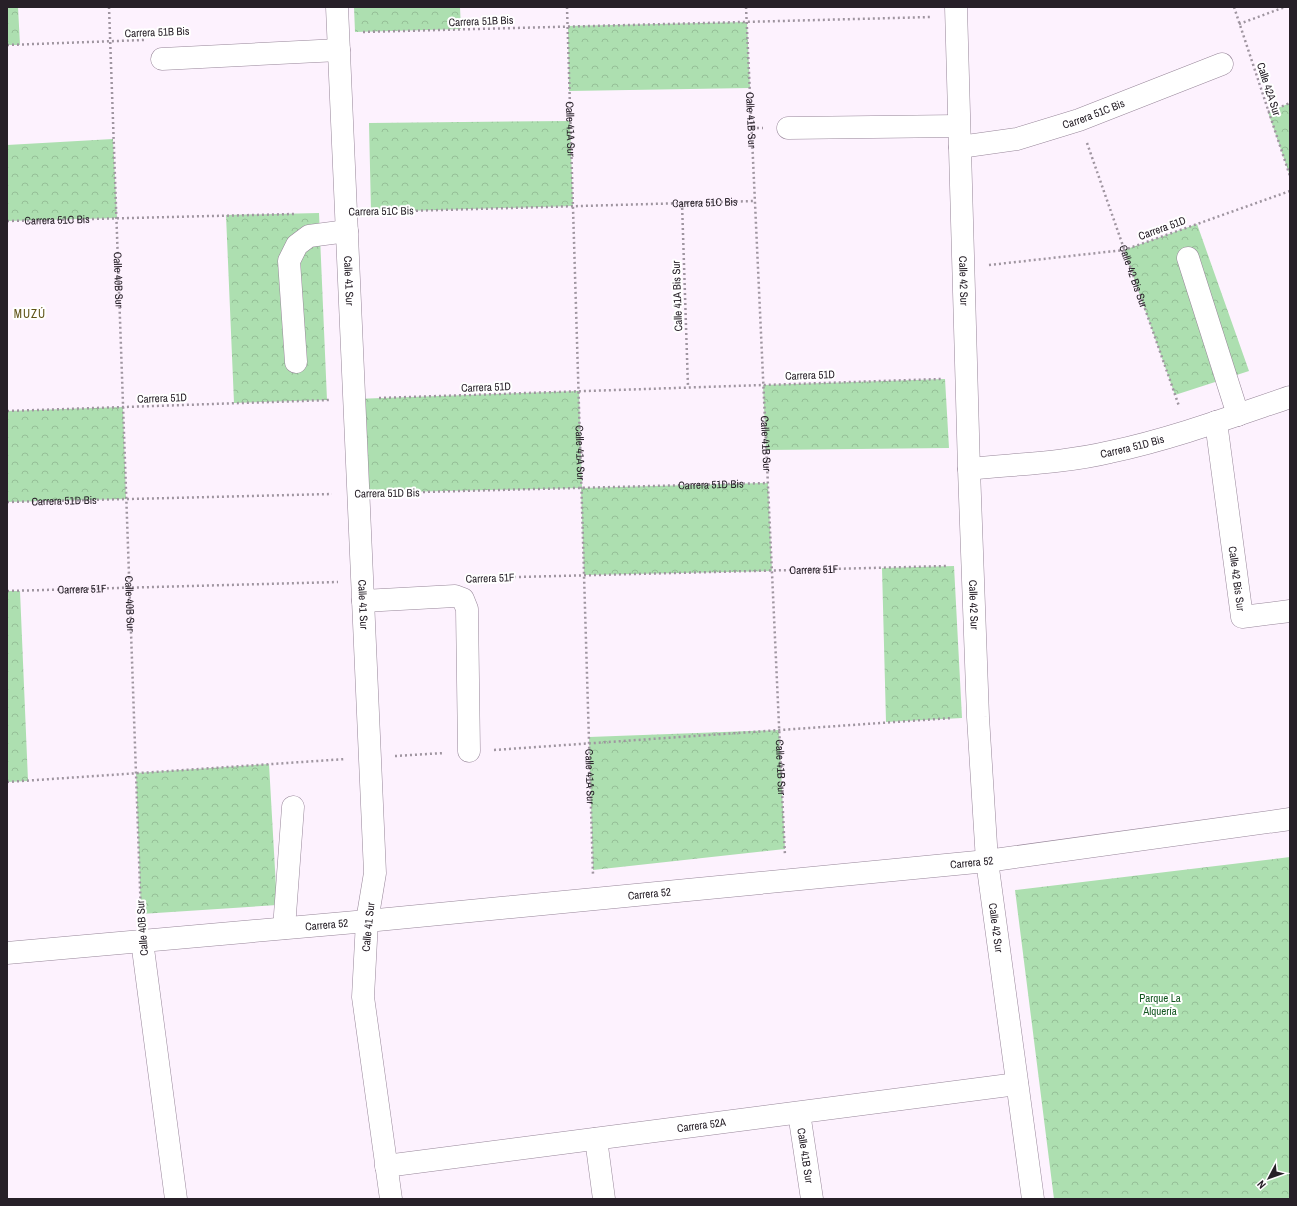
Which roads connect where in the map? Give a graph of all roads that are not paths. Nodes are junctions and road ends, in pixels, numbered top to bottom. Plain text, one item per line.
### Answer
1 (337, 7) edge
2 (956, 11) edge
3 (339, 41) junction
4 (162, 59) dead end
5 (1222, 64) dead end
6 (788, 128) dead end
7 (959, 136) junction
8 (346, 222) junction
9 (1188, 258) dead end
10 (296, 362) dead end
11 (1290, 397) edge
12 (1238, 415) junction
13 (1216, 422) junction
14 (968, 469) junction
15 (362, 591) junction
16 (1290, 611) edge
17 (469, 751) dead end
18 (293, 807) dead end
19 (1290, 819) edge
20 (987, 861) junction
21 (367, 921) junction
22 (284, 928) junction
23 (142, 941) junction
24 (7, 953) edge
25 (1017, 1084) junction
26 (799, 1113) junction
27 (596, 1139) junction
28 (386, 1166) junction
29 (176, 1199) edge
30 (391, 1199) edge
31 (604, 1199) edge
32 (812, 1199) edge
33 (1033, 1199) edge

1 - 3 street, Calle 41 Sur
2 - 7 street, Calle 42 Sur
3 - 4 street
3 - 8 street, Calle 41 Sur
5 - 7 street, Carrera 51C Bis
6 - 7 street, Carrera 51C Bis
7 - 14 street, Calle 42 Sur
8 - 10 street
8 - 15 street, Calle 41 Sur
9 - 12 street
11 - 12 street, Carrera 51D Bis
12 - 13 street, Carrera 51D Bis
13 - 14 street, Carrera 51D Bis
13 - 16 street, Calle 42 Bis Sur
14 - 20 street, Calle 42 Sur
15 - 17 street
15 - 21 street, Calle 41 Sur
18 - 22 street
19 - 20 street, Carrera 52
20 - 21 street, Carrera 52
20 - 25 street, Calle 42 Sur
21 - 22 street, Carrera 52
21 - 28 street, Calle 41 Sur
22 - 23 street, Carrera 52
23 - 24 street, Carrera 52
23 - 29 street, Calle 40B Sur
25 - 26 street, Carrera 52A
25 - 33 street, Calle 42 Sur
26 - 27 street, Carrera 52A
26 - 32 street, Calle 41B Sur
27 - 28 street, Carrera 52A
27 - 31 street
28 - 30 street, Calle 41 Sur

